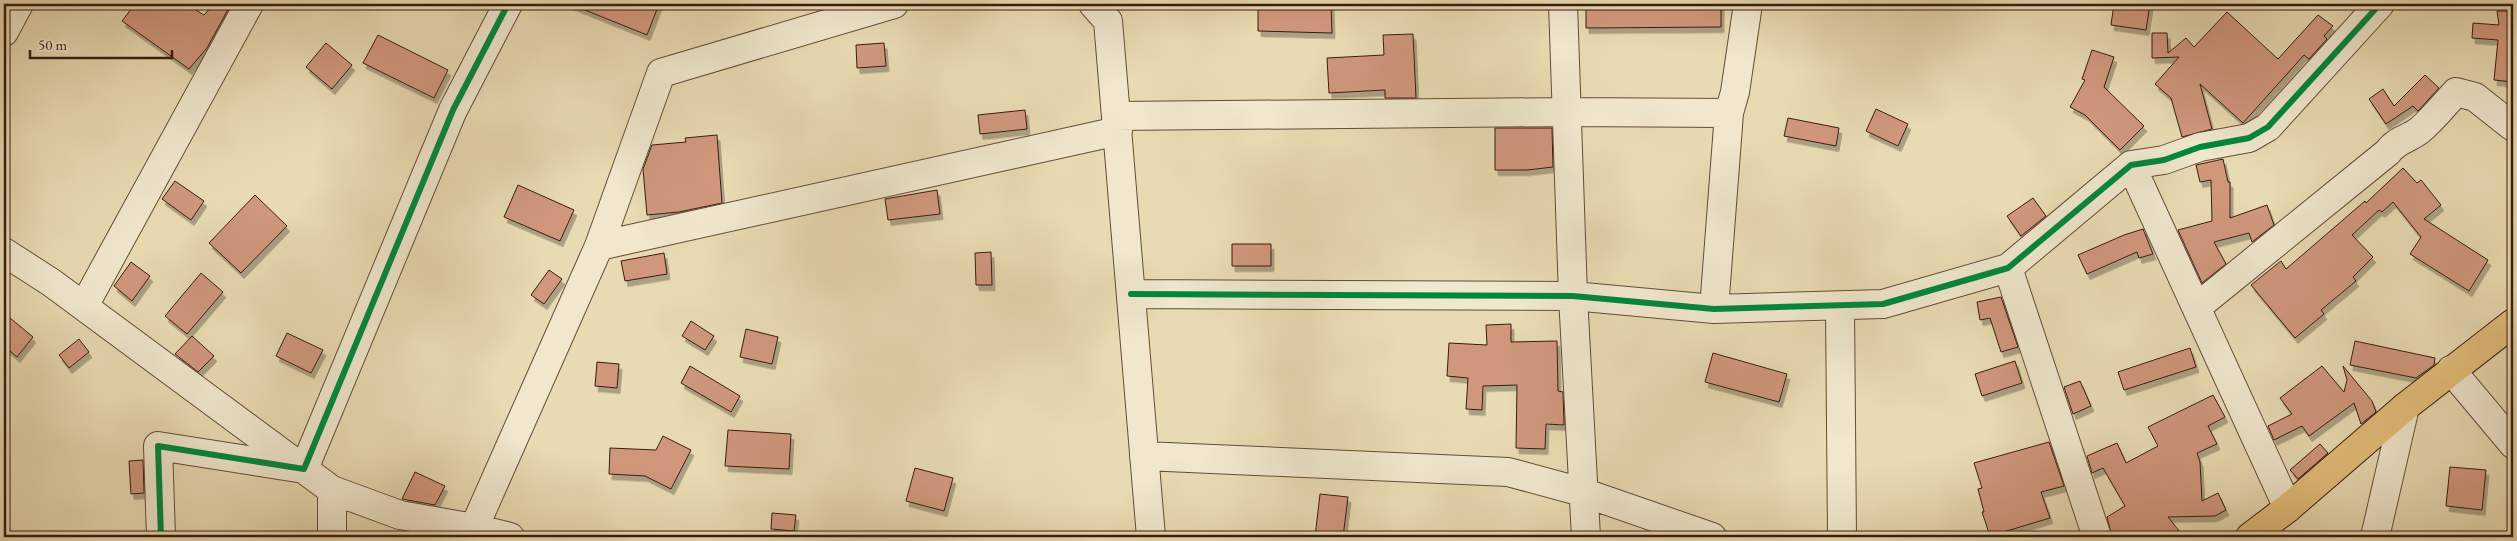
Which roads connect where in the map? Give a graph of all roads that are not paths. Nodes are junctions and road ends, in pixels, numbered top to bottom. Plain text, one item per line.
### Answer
1 (19, 4) edge
2 (249, 4) edge
3 (508, 4) edge
4 (894, 4) edge
5 (1563, 4) edge
6 (1748, 4) edge
7 (2380, 4) edge
8 (1103, 10) edge
9 (4, 32) edge
10 (1568, 112) junction
11 (1729, 113) junction
12 (1117, 124) junction
13 (2513, 127) edge
14 (2131, 165) junction
15 (599, 246) junction
16 (4, 252) edge
17 (2008, 268) junction
18 (1131, 294) junction
19 (1573, 296) junction
20 (84, 306) junction
21 (1840, 306) junction
22 (2197, 307) junction
23 (1714, 309) junction
24 (2513, 323) edge
25 (2451, 370) junction
26 (2405, 407) junction
27 (2513, 444) edge
28 (1144, 456) junction
29 (304, 469) junction
30 (332, 490) junction
31 (1582, 492) junction
32 (2288, 508) junction
33 (474, 532) edge
34 (161, 537) edge
35 (332, 537) edge
36 (510, 537) edge
37 (1151, 537) edge
38 (1586, 537) edge
39 (1712, 537) edge
40 (1842, 537) edge
41 (2096, 537) edge
42 (2250, 537) edge
43 (2376, 537) edge

1 - 9 street
2 - 20 street
3 - 29 street
4 - 15 street
5 - 10 street
6 - 11 street
7 - 14 street
8 - 12 street
10 - 11 street
10 - 12 street
10 - 19 street
11 - 23 street
12 - 15 street
12 - 18 street
13 - 22 street
14 - 17 street
14 - 22 street
15 - 33 street
16 - 20 street
17 - 21 street
17 - 41 street
18 - 19 street
18 - 28 street
19 - 23 street
19 - 31 street
20 - 29 street
21 - 23 street
21 - 40 street
22 - 32 street
24 - 25 main road
25 - 26 main road
25 - 27 street
26 - 32 main road
26 - 43 street
28 - 31 street
28 - 37 street
29 - 30 street
29 - 34 street
30 - 33 street
30 - 35 street
31 - 38 street
31 - 39 street
32 - 42 main road
33 - 36 street

